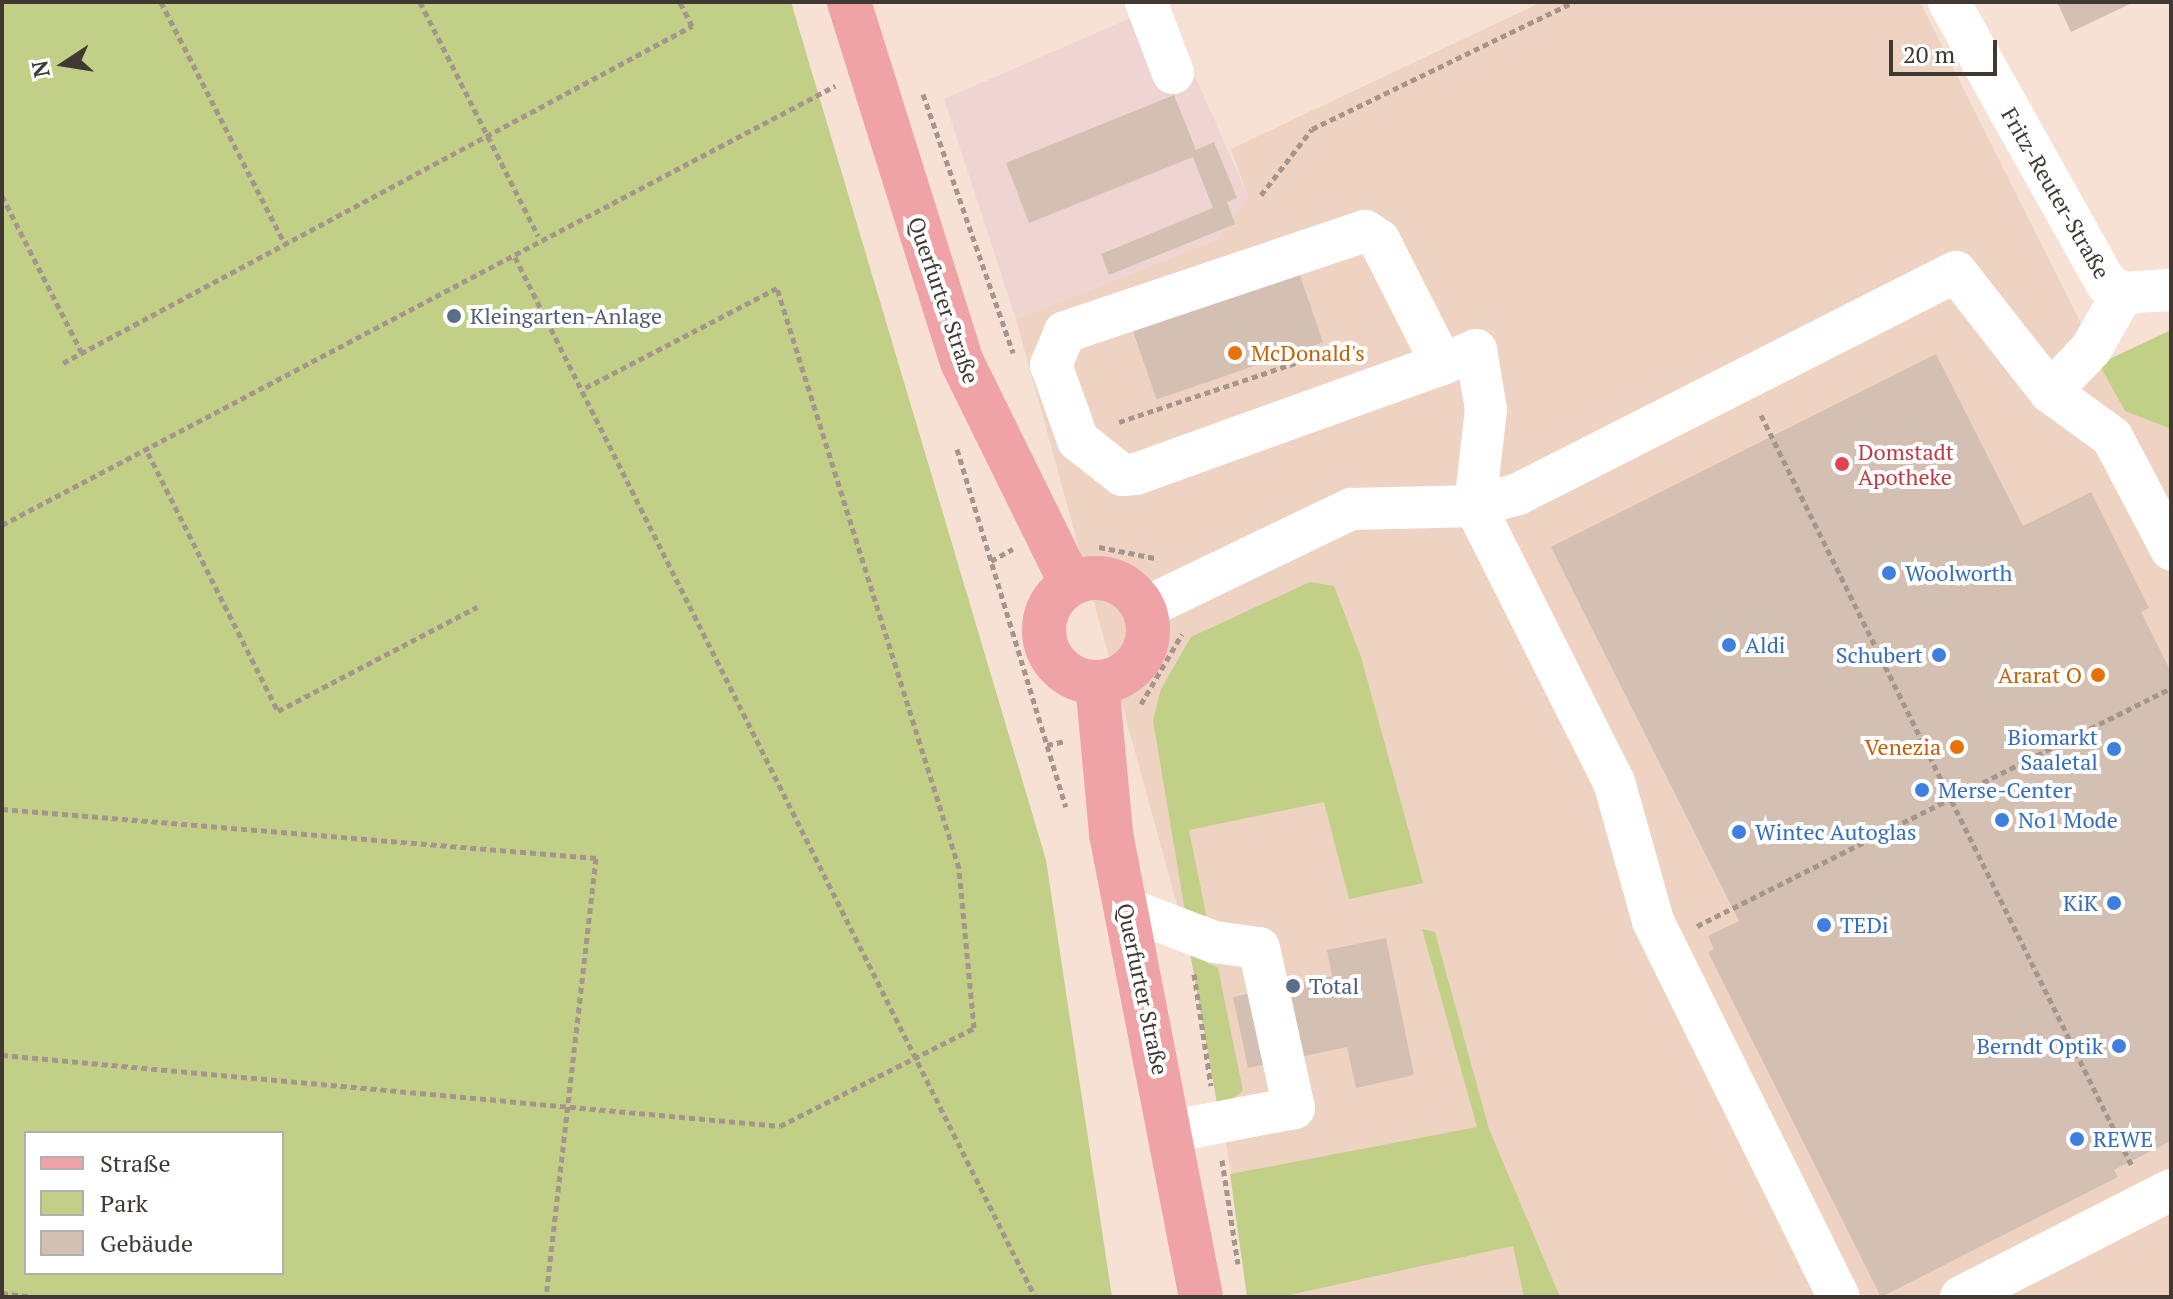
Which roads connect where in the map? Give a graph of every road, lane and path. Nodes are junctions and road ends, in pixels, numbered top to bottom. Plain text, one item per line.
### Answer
1 (161, 2) edge
2 (420, 2) edge
3 (680, 2) edge
4 (849, 2) edge
5 (1146, 2) edge
6 (1574, 2) edge
7 (1949, 2) edge
8 (872, 67) junction
9 (1173, 73) dead end
10 (487, 136) junction
11 (1261, 195) dead end
12 (2, 196) edge
13 (538, 236) junction
14 (285, 244) junction
15 (515, 257) junction
16 (2171, 290) edge
17 (2123, 293) junction
18 (82, 353) junction
19 (63, 363) dead end
20 (1442, 364) junction
21 (1743, 378) junction
22 (585, 388) junction
23 (2050, 392) junction
24 (1349, 397) junction
25 (955, 440) dead end
26 (1078, 440) junction
27 (148, 453) junction
28 (1475, 506) junction
29 (2, 525) edge
30 (2171, 549) edge
31 (1071, 584) junction
32 (477, 607) dead end
33 (1143, 609) junction
34 (1097, 682) junction
35 (2171, 688) edge
36 (1951, 799) junction
37 (2, 809) edge
38 (1069, 818) dead end
39 (1125, 908) junction
40 (1664, 942) junction
41 (916, 1052) junction
42 (2, 1055) edge
43 (570, 1107) junction
44 (1173, 1131) junction
45 (2160, 1195) edge
46 (2, 1293) edge
47 (1201, 1296) edge
48 (34, 1297) edge
49 (546, 1297) edge
50 (1035, 1297) edge
51 (1839, 1297) edge
52 (1961, 1297) edge

1 - 14 path
2 - 10 path
3 - 10 path
4 - 8 main road, Querfurter Straße
5 - 9 street
6 - 11 path
7 - 17 street, Fritz-Reuter-Straße
8 - 13 path
8 - 31 main road, Querfurter Straße
10 - 13 path
10 - 14 path
12 - 18 path
13 - 15 path
14 - 18 path
15 - 22 path
15 - 27 path
16 - 17 street
17 - 23 street
18 - 19 path
20 - 24 street
20 - 26 street
20 - 28 street
21 - 23 street
21 - 28 street
21 - 36 path
22 - 41 path
22 - 41 path
23 - 30 street
24 - 26 street
24 - 26 path
25 - 38 path
27 - 29 path
27 - 32 path
28 - 33 street
28 - 40 street
31 - 33 main road
31 - 34 main road
33 - 34 main road
34 - 39 main road, Querfurter Straße
35 - 36 path
36 - 40 path
36 - 45 path
37 - 43 path
39 - 44 main road, Querfurter Straße
39 - 44 street
40 - 51 street
41 - 43 path
41 - 50 path
42 - 43 path
43 - 49 path
44 - 47 main road, Querfurter Straße
45 - 52 street
46 - 48 path

